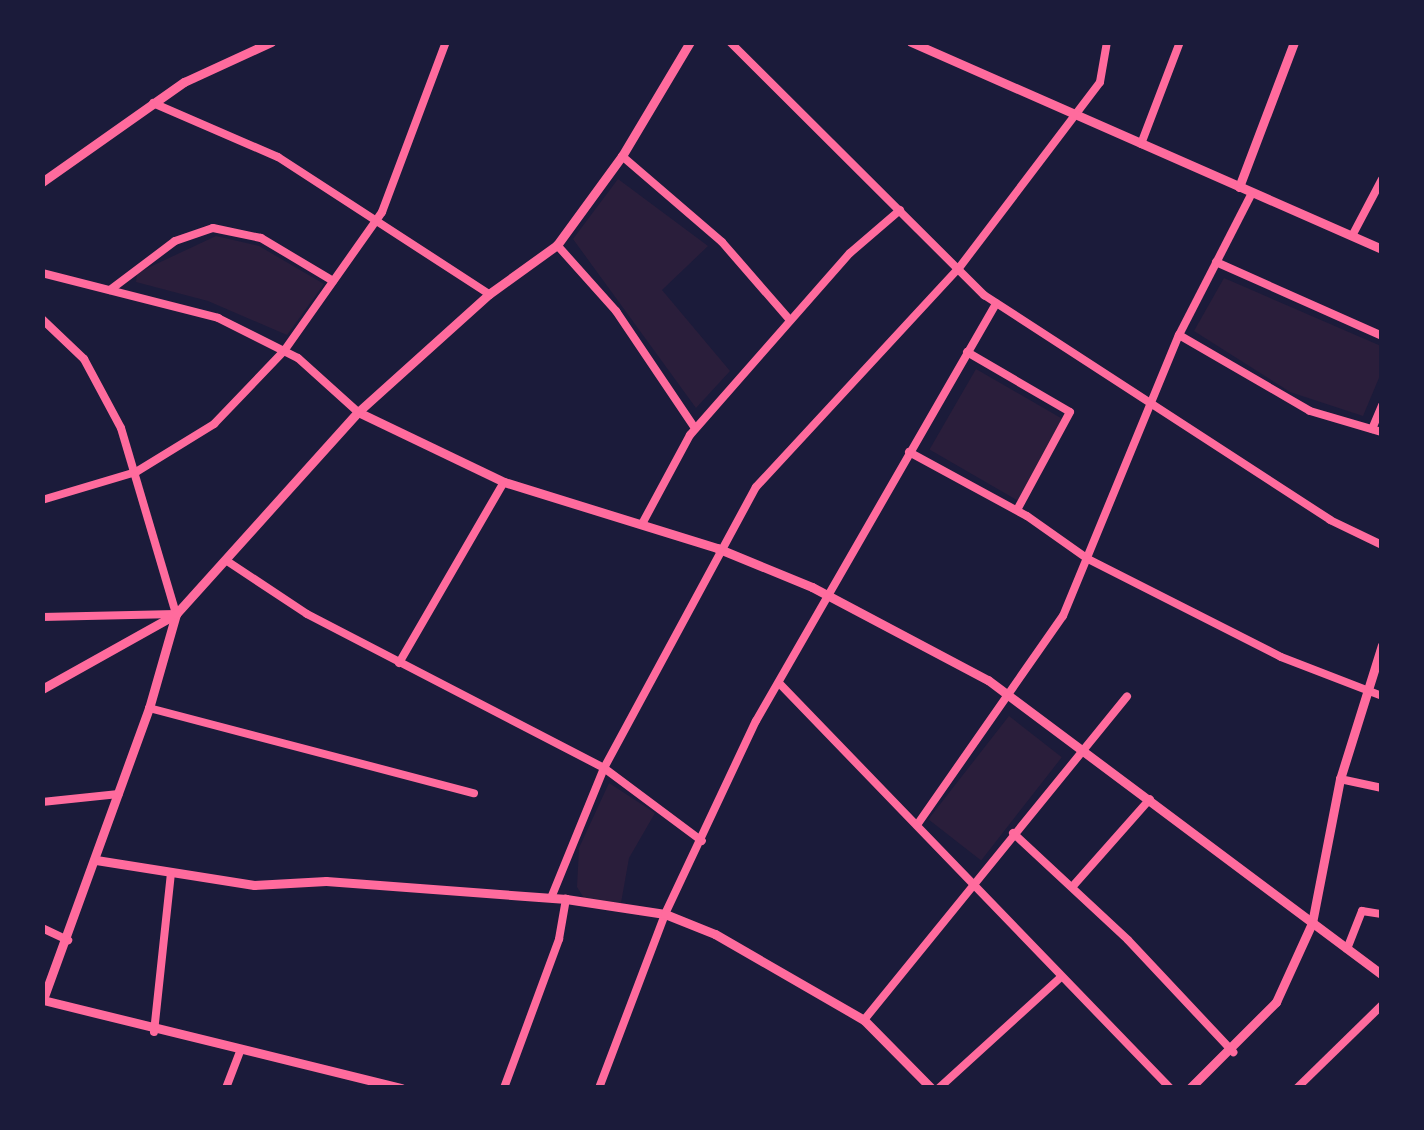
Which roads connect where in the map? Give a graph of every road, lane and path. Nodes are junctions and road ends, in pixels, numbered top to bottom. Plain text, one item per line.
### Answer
1 (271, 42) edge
2 (446, 42) edge
3 (690, 42) edge
4 (730, 42) edge
5 (911, 42) edge
6 (1107, 42) edge
7 (1180, 42) edge
8 (1294, 42) edge
9 (152, 103) junction
10 (1076, 118) junction
11 (1141, 144) junction
12 (622, 156) junction
13 (1382, 178) edge
14 (42, 182) edge
15 (1239, 187) junction
16 (1252, 193) junction
17 (900, 210) junction
18 (376, 221) junction
19 (1352, 236) junction
20 (556, 245) junction
21 (1382, 250) edge
22 (1216, 262) junction
23 (959, 268) junction
24 (42, 273) edge
25 (333, 281) junction
26 (110, 290) junction
27 (489, 294) junction
28 (996, 303) junction
29 (43, 320) edge
30 (789, 320) junction
31 (1179, 334) junction
32 (1382, 336) edge
33 (284, 351) junction
34 (968, 352) junction
35 (1149, 403) junction
36 (1382, 405) edge
37 (358, 412) junction
38 (696, 428) junction
39 (1377, 431) edge
40 (909, 452) junction
41 (136, 472) junction
42 (504, 482) junction
43 (42, 500) edge
44 (1016, 510) junction
45 (642, 524) junction
46 (1382, 545) edge
47 (717, 548) junction
48 (1088, 559) junction
49 (227, 562) junction
50 (832, 597) junction
51 (176, 614) junction
52 (42, 616) edge
53 (1382, 645) edge
54 (399, 663) junction
55 (780, 684) junction
56 (42, 689) edge
57 (1363, 692) junction
58 (1007, 694) junction
59 (1127, 696) dead end
60 (1382, 696) edge
61 (149, 708) junction
62 (1082, 748) junction
63 (604, 768) junction
64 (1340, 779) junction
65 (1382, 788) edge
66 (119, 794) junction
67 (474, 794) dead end
68 (1150, 799) junction
69 (42, 802) edge
70 (916, 826) junction
71 (1013, 832) junction
72 (702, 841) junction
73 (96, 860) junction
74 (172, 873) junction
75 (972, 886) junction
76 (1074, 886) junction
77 (551, 898) junction
78 (566, 899) junction
79 (664, 914) junction
80 (1382, 914) edge
81 (1312, 924) junction
82 (42, 928) edge
83 (68, 940) junction
84 (1347, 949) junction
85 (1382, 975) edge
86 (1060, 978) junction
87 (43, 1000) edge
88 (1382, 1005) edge
89 (864, 1020) junction
90 (154, 1032) junction
91 (240, 1050) junction
92 (1233, 1052) junction
93 (226, 1088) edge
94 (401, 1088) edge
95 (504, 1088) edge
96 (599, 1088) edge
97 (931, 1088) edge
98 (939, 1088) edge
99 (1170, 1088) edge
100 (1190, 1088) edge
101 (1297, 1088) edge

1 - 9 street
2 - 18 street
3 - 12 street
4 - 17 street
5 - 10 street
6 - 10 street
7 - 11 street
8 - 15 street
9 - 14 street
9 - 18 street
10 - 11 street
10 - 23 street
11 - 15 street
12 - 20 street
12 - 30 street
13 - 19 street
15 - 16 street
16 - 19 street
16 - 22 street
17 - 23 street
17 - 30 street
18 - 25 street
18 - 27 street
19 - 21 street
20 - 27 street
20 - 38 street
22 - 31 street
22 - 32 street
23 - 28 street
23 - 47 street
24 - 26 street
25 - 26 street
25 - 33 street
26 - 33 street
27 - 37 street
28 - 34 street
28 - 35 street
29 - 41 street
30 - 38 street
31 - 35 street
31 - 39 street
33 - 37 street
33 - 41 street
34 - 40 street
34 - 44 street
35 - 46 street
35 - 48 street
36 - 39 street
37 - 42 street
37 - 49 street
38 - 45 street
40 - 44 street
40 - 50 street
41 - 43 street
41 - 51 street
42 - 45 street
42 - 54 street
44 - 48 street
45 - 47 street
47 - 50 street
47 - 63 street
48 - 57 street
48 - 58 street
49 - 51 street
49 - 54 street
50 - 55 street
50 - 58 street
51 - 52 street
51 - 56 street
51 - 61 street
53 - 57 street
54 - 63 street
55 - 70 street
55 - 72 street
57 - 60 street
57 - 64 street
58 - 62 street
58 - 70 street
59 - 62 street
61 - 66 street
61 - 67 street
62 - 68 street
62 - 71 street
63 - 72 street
63 - 77 street
64 - 65 street
64 - 81 street
66 - 69 street
66 - 73 street
68 - 76 street
68 - 81 street
70 - 75 street
71 - 75 street
71 - 76 street
72 - 79 street
73 - 74 street
73 - 83 street
74 - 77 street
74 - 90 street
75 - 86 street
75 - 89 street
76 - 92 street
77 - 78 street
78 - 79 street
78 - 95 street
79 - 89 street
79 - 96 street
80 - 84 street
81 - 84 street
81 - 92 street
82 - 83 street
83 - 87 street
84 - 85 street
86 - 98 street
86 - 99 street
87 - 90 street
88 - 101 street
89 - 97 street
90 - 91 street
91 - 93 street
91 - 94 street
92 - 100 street

